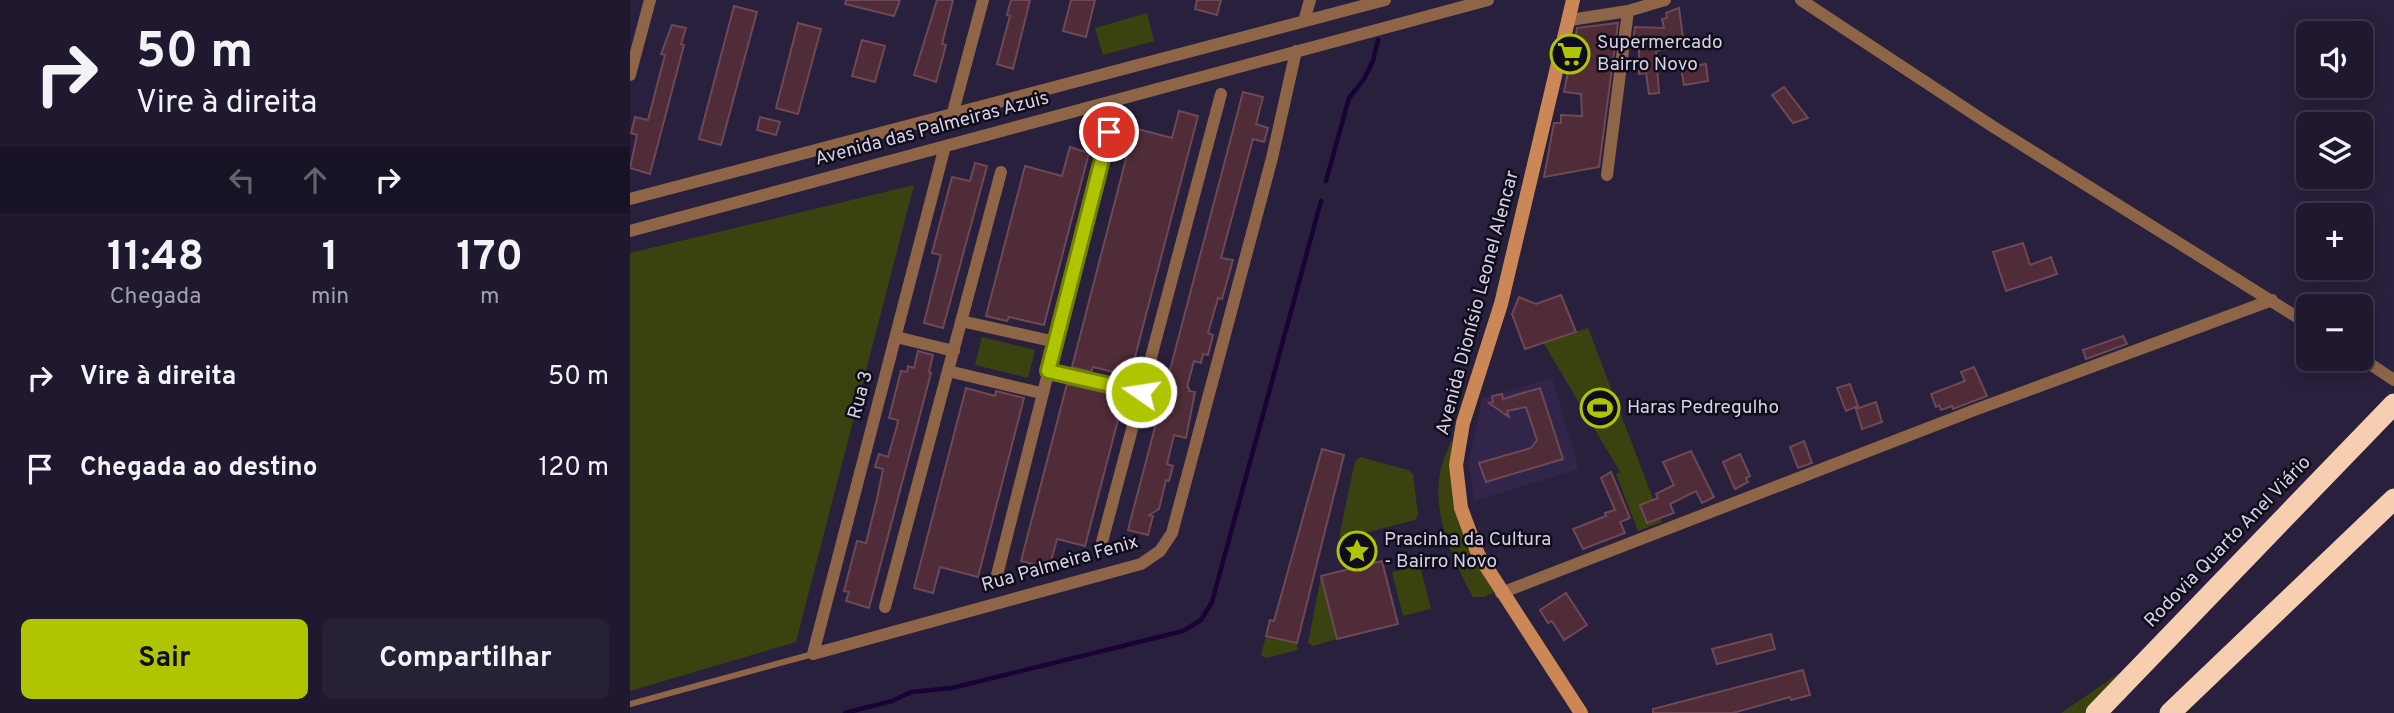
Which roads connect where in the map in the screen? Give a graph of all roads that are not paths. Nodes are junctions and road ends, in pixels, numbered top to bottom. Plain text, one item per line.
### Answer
1 (650, 0) edge
2 (983, 0) edge
3 (1310, 0) edge
4 (1385, 0) edge
5 (1488, 0) edge
6 (1573, 0) edge
7 (1665, 0) edge
8 (1801, 0) edge
9 (1628, 11) junction
10 (1570, 20) junction
11 (1304, 21) junction
12 (1296, 51) junction
13 (630, 75) edge
14 (1221, 94) dead end
15 (953, 112) junction
16 (1109, 132) dead end
17 (945, 146) junction
18 (1001, 172) dead end
19 (1607, 175) dead end
20 (630, 199) edge
21 (630, 231) edge
22 (2272, 300) junction
23 (2296, 316) edge
24 (961, 321) junction
25 (896, 337) junction
26 (1056, 342) junction
27 (954, 351) junction
28 (2373, 366) edge
29 (1048, 371) junction
30 (948, 372) junction
31 (2394, 380) edge
32 (1141, 392) junction
33 (1041, 393) junction
34 (2394, 404) edge
35 (2394, 499) edge
36 (1102, 542) dead end
37 (996, 579) dead end
38 (1501, 593) junction
39 (885, 607) dead end
40 (813, 654) junction
41 (630, 704) edge
42 (1581, 713) edge
43 (2096, 713) edge
44 (2170, 713) edge

1 - 13 street
2 - 15 street
3 - 11 street
4 - 11 street, Avenida das Palmeiras Azuis
5 - 12 street, Avenida das Palmeiras Azuis
6 - 10 street, Avenida Dionísio Leonel Alencar
7 - 9 street
8 - 22 street
9 - 10 street
9 - 19 street
10 - 38 street, Avenida Dionísio Leonel Alencar
11 - 15 street, Avenida das Palmeiras Azuis
12 - 17 street, Avenida das Palmeiras Azuis
12 - 40 street, Rua Palmeira Fenix
14 - 32 street
15 - 20 street, Avenida das Palmeiras Azuis
16 - 26 street
17 - 21 street, Avenida das Palmeiras Azuis
17 - 25 street, Rua 3
18 - 24 street
22 - 23 street
22 - 38 street
24 - 26 street
24 - 27 street
25 - 27 street
25 - 40 street, Rua 3
26 - 29 street
27 - 30 street
28 - 31 street
29 - 32 street
29 - 33 street
30 - 33 street
30 - 39 street
32 - 36 street
33 - 37 street
34 - 43 highway, Rodovia Quarto Anel Viário
35 - 44 highway
38 - 42 street, Avenida Dionísio Leonel Alencar
40 - 41 lane, Rua Palmeira Fenix

